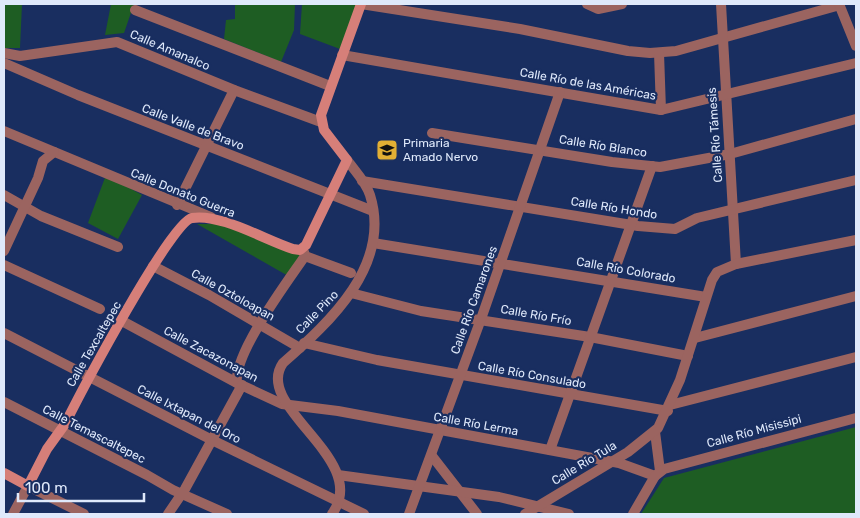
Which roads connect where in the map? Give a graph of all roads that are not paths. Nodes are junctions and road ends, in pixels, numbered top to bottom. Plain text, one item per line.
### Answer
1 (361, 4) edge
2 (587, 4) edge
3 (621, 4) edge
4 (721, 4) edge
5 (840, 4) edge
6 (135, 10) dead end
7 (723, 37) junction
8 (856, 46) edge
9 (4, 53) edge
10 (659, 53) junction
11 (342, 55) junction
12 (4, 63) edge
13 (856, 63) edge
14 (330, 86) junction
15 (234, 90) junction
16 (560, 92) junction
17 (725, 96) junction
18 (661, 110) junction
19 (856, 119) edge
20 (323, 126) junction
21 (4, 131) edge
22 (432, 133) dead end
23 (206, 146) junction
24 (542, 149) junction
25 (54, 152) junction
26 (730, 154) junction
27 (347, 160) junction
28 (652, 166) junction
29 (856, 180) edge
30 (362, 181) junction
31 (332, 194) junction
32 (4, 195) edge
33 (177, 204) junction
34 (521, 205) junction
35 (25, 207) junction
36 (373, 211) junction
37 (732, 211) junction
38 (219, 221) junction
39 (631, 224) junction
40 (856, 240) edge
41 (373, 243) junction
42 (118, 247) dead end
43 (4, 250) edge
44 (304, 252) junction
45 (501, 262) junction
46 (736, 264) junction
47 (4, 265) edge
48 (153, 266) junction
49 (351, 273) dead end
50 (610, 280) junction
51 (351, 293) junction
52 (856, 296) edge
53 (706, 297) junction
54 (100, 310) dead end
55 (481, 319) junction
56 (122, 321) junction
57 (259, 324) junction
58 (4, 333) edge
59 (590, 337) junction
60 (695, 338) junction
61 (302, 345) junction
62 (688, 356) junction
63 (856, 357) edge
64 (460, 375) junction
65 (91, 376) junction
66 (240, 384) junction
67 (569, 396) junction
68 (4, 402) edge
69 (290, 406) junction
70 (669, 408) junction
71 (856, 418) edge
72 (440, 430) junction
73 (61, 431) junction
74 (655, 432) junction
75 (212, 440) junction
76 (550, 450) junction
77 (432, 456) junction
78 (609, 461) junction
79 (4, 473) edge
80 (657, 473) junction
81 (338, 475) junction
82 (28, 486) junction
83 (421, 486) junction
84 (182, 493) junction
85 (460, 493) junction
86 (340, 502) junction
87 (537, 506) junction
88 (13, 514) edge
89 (84, 514) edge
90 (168, 514) edge
91 (227, 514) edge
92 (332, 514) edge
93 (364, 514) edge
94 (409, 514) edge
95 (476, 514) edge
96 (525, 514) edge
97 (569, 514) edge
98 (633, 514) edge

1 - 10 street
1 - 11 street
2 - 3 street
4 - 7 street, Calle Río Támesis
5 - 7 street
5 - 8 street
6 - 14 street
7 - 10 street
7 - 17 street, Calle Río Támesis
9 - 15 street, Calle Amanalco
10 - 18 street
11 - 14 street
11 - 16 street, Calle Río de las Américas
12 - 23 street, Calle Valle de Bravo
13 - 17 street, Calle Río de las Américas
14 - 20 street
15 - 20 street, Calle Amanalco
15 - 23 street
16 - 18 street, Calle Río de las Américas
16 - 24 street, Calle Río Camarones
17 - 18 street, Calle Río de las Américas
17 - 26 street, Calle Río Támesis
19 - 26 street, Calle Río Blanco
20 - 27 street, Calle Pino
21 - 25 street, Calle Donato Guerra
22 - 24 street, Calle Río Blanco
23 - 31 street, Calle Valle de Bravo
23 - 33 street
24 - 28 street, Calle Río Blanco
24 - 34 street, Calle Río Camarones
25 - 33 street, Calle Donato Guerra
25 - 35 street
26 - 28 street, Calle Río Blanco
26 - 37 street, Calle Río Támesis
27 - 30 street, Calle Pino
27 - 31 street
28 - 39 street
29 - 37 street, Calle Río Hondo
30 - 34 street, Calle Río Hondo
30 - 36 street, Calle Pino
31 - 36 street, Calle Valle de Bravo
31 - 44 street
32 - 35 street
33 - 38 street, Calle Donato Guerra
34 - 39 street, Calle Río Hondo
34 - 45 street, Calle Río Camarones
35 - 42 street
35 - 43 street
36 - 41 street, Calle Pino
37 - 39 street, Calle Río Hondo
37 - 46 street, Calle Río Támesis
38 - 44 street, Calle Donato Guerra
38 - 48 street, Calle Texcaltepec
39 - 50 street
40 - 46 street
41 - 45 street, Calle Río Colorado
41 - 51 street, Calle Pino
44 - 49 street, Calle Donato Guerra
44 - 57 street
45 - 50 street, Calle Río Colorado
45 - 55 street, Calle Río Camarones
46 - 53 street
47 - 54 street
48 - 56 street, Calle Texcaltepec
48 - 57 street, Calle Oztoloapan
50 - 53 street, Calle Río Colorado
50 - 59 street
51 - 55 street, Calle Río Frío
51 - 61 street, Calle Pino
52 - 60 street
53 - 60 street
55 - 59 street, Calle Río Frío
55 - 64 street, Calle Río Camarones
56 - 65 street, Calle Texcaltepec
56 - 66 street, Calle Zacazonapan
57 - 61 street, Calle Oztoloapan
57 - 66 street
58 - 65 street, Calle Ixtapan del Oro
59 - 62 street, Calle Río Frío
59 - 67 street
60 - 62 street
61 - 64 street, Calle Río Consulado
61 - 69 street, Calle Pino
62 - 70 street
63 - 70 street, Calle Río Consulado
64 - 67 street, Calle Río Consulado
64 - 72 street, Calle Río Camarones
65 - 73 street, Calle Texcaltepec
65 - 75 street, Calle Ixtapan del Oro
66 - 69 street, Calle Zacazonapan
66 - 75 street
67 - 70 street, Calle Río Consulado
67 - 76 street
68 - 73 street, Calle Temascaltepec
69 - 72 street, Calle Río Lerma
69 - 81 street, Calle Pino
70 - 74 street
71 - 80 street, Calle Río Misissipi
72 - 76 street, Calle Río Lerma
72 - 77 street, Calle Río Camarones
73 - 82 street, Calle Texcaltepec
73 - 84 street, Calle Temascaltepec
74 - 78 street, Calle Río Tula
74 - 80 street
75 - 84 street
75 - 86 street, Calle Ixtapan del Oro
76 - 78 street, Calle Río Lerma
77 - 83 street, Calle Río Camarones
77 - 85 street
78 - 80 street, Calle Río Lerma
78 - 87 street, Calle Río Tula
79 - 82 street
80 - 98 street
81 - 83 street
81 - 86 street, Calle Pino
82 - 88 street, Calle Texcaltepec
82 - 89 street
83 - 85 street
83 - 94 street, Calle Río Camarones
84 - 90 street
84 - 91 street, Calle Temascaltepec
85 - 87 street
85 - 95 street
86 - 92 street
86 - 93 street, Calle Ixtapan del Oro
87 - 96 street, Calle Río Tula
87 - 97 street

